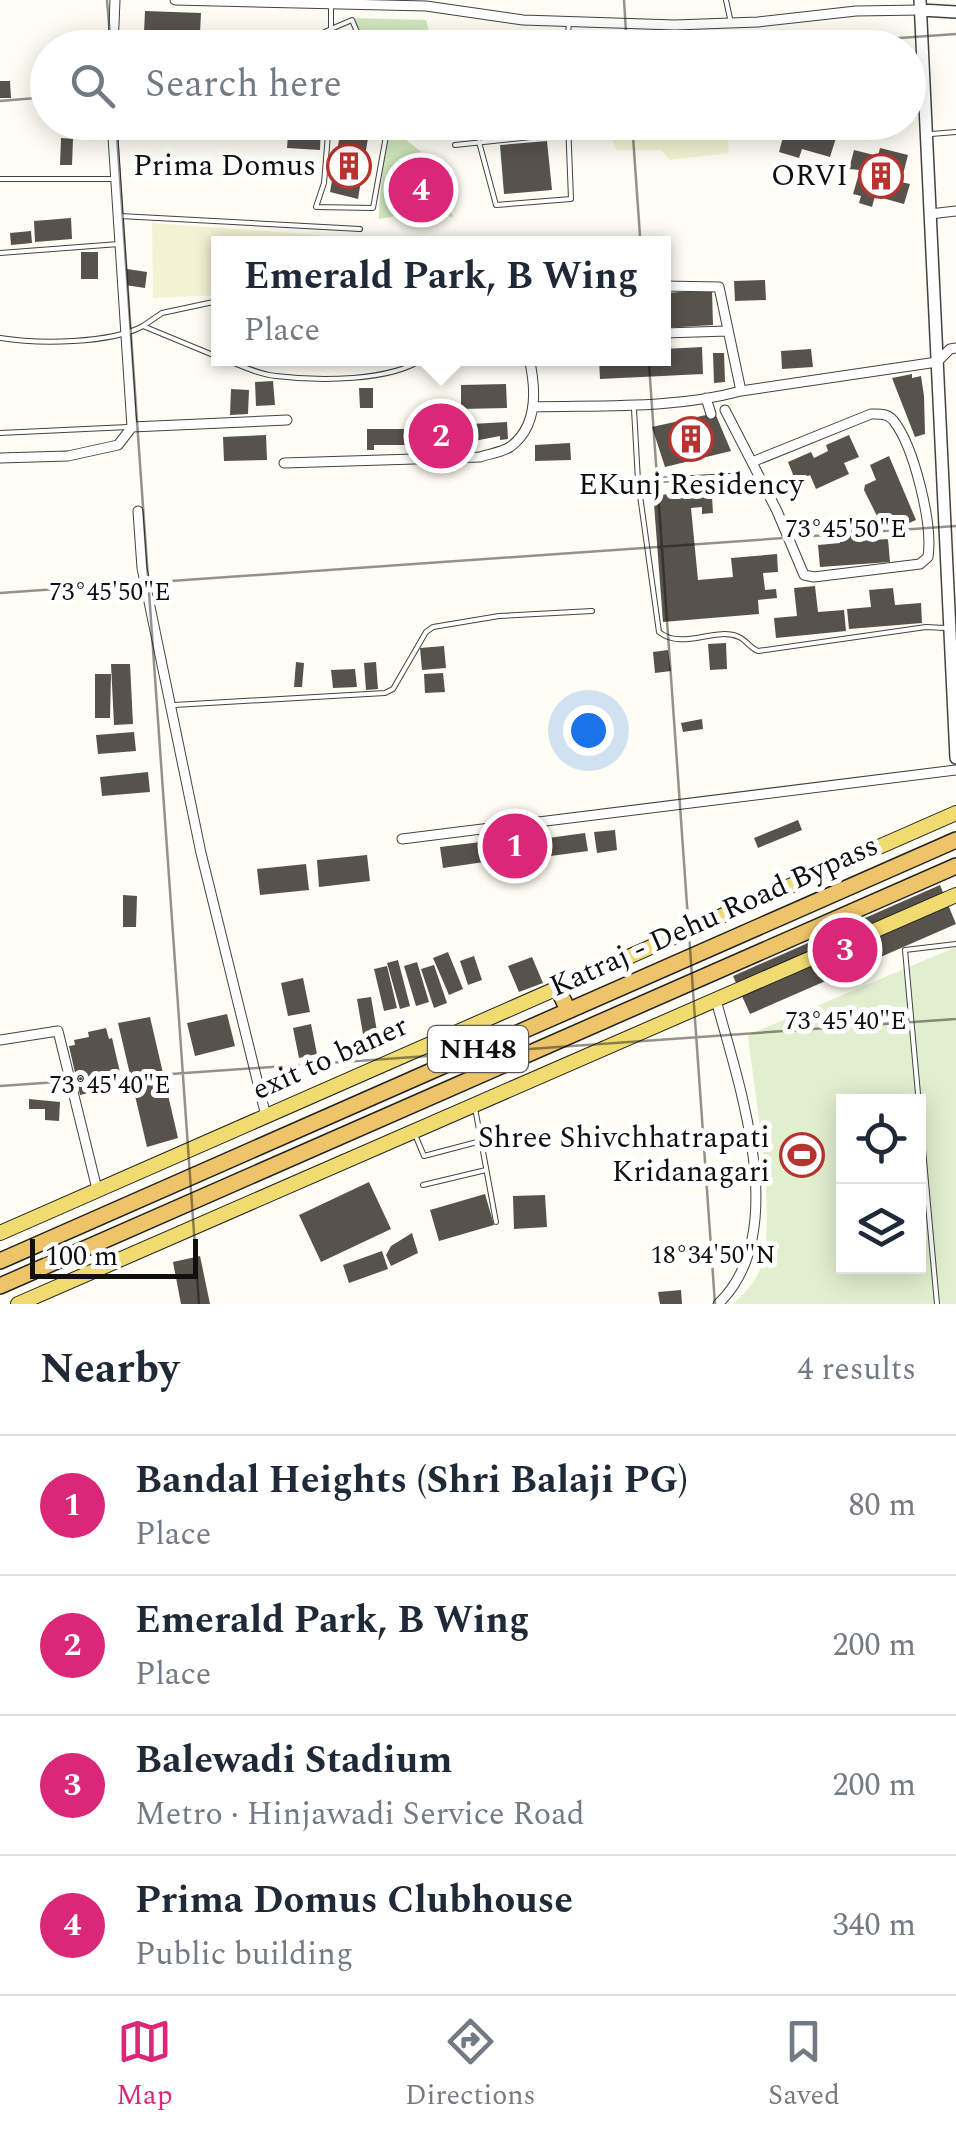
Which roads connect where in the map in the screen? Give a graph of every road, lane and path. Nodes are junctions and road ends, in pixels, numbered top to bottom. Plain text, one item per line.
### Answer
1 (115, 0) edge
2 (176, 0) edge
3 (726, 0) edge
4 (413, 3) edge
5 (331, 5) junction
6 (920, 5) edge
7 (956, 12) edge
8 (569, 22) junction
9 (731, 23) junction
10 (331, 29) joint
11 (114, 30) edge
12 (356, 30) edge
13 (568, 30) edge
14 (921, 30) edge
15 (956, 132) edge
16 (926, 134) joint
17 (114, 140) edge
18 (328, 140) edge
19 (385, 140) edge
20 (499, 140) edge
21 (568, 140) edge
22 (479, 142) junction
23 (454, 146) dead end
24 (118, 178) junction
25 (0, 179) edge
26 (956, 212) edge
27 (930, 214) junction
28 (118, 216) junction
29 (360, 228) dead end
30 (120, 244) junction
31 (0, 253) edge
32 (671, 286) edge
33 (211, 303) edge
34 (144, 326) junction
35 (728, 331) junction
36 (671, 334) edge
37 (126, 335) junction
38 (0, 338) edge
39 (956, 348) edge
40 (211, 354) edge
41 (937, 362) junction
42 (244, 366) edge
43 (412, 366) edge
44 (531, 366) edge
45 (741, 391) junction
46 (706, 398) junction
47 (633, 404) junction
48 (533, 408) junction
49 (725, 410) dead end
50 (711, 414) dead end
51 (287, 420) dead end
52 (132, 427) junction
53 (0, 434) edge
54 (0, 458) edge
55 (752, 462) junction
56 (284, 463) dead end
57 (731, 476) dead end
58 (638, 482) junction
59 (138, 512) dead end
60 (592, 611) dead end
61 (950, 628) junction
62 (170, 706) junction
63 (955, 707) edge
64 (956, 758) edge
65 (956, 770) edge
66 (956, 812) edge
67 (402, 838) dead end
68 (956, 840) edge
69 (956, 866) edge
70 (956, 894) edge
71 (956, 944) edge
72 (558, 989) junction
73 (716, 1000) junction
74 (568, 1010) junction
75 (0, 1040) edge
76 (474, 1107) junction
77 (266, 1116) junction
78 (414, 1133) junction
79 (481, 1140) junction
80 (486, 1170) junction
81 (422, 1185) dead end
82 (97, 1189) junction
83 (496, 1222) dead end
84 (0, 1233) edge
85 (0, 1261) edge
86 (0, 1286) edge
87 (18, 1304) edge
88 (718, 1304) edge
89 (937, 1304) edge

1 - 11 street
2 - 5 street
3 - 9 lane
4 - 5 street
4 - 8 street
5 - 10 lane
6 - 7 street
6 - 9 street
6 - 14 street
8 - 9 street
8 - 13 lane
10 - 12 lane
15 - 16 lane
16 - 27 street
17 - 24 street
18 - 19 lane
20 - 22 lane
21 - 22 lane
22 - 23 lane
24 - 25 lane
24 - 28 street
26 - 27 street
27 - 41 street
28 - 29 lane
28 - 30 street
30 - 31 lane
30 - 37 street
32 - 35 street
33 - 34 lane
34 - 37 lane
34 - 40 lane
35 - 36 street
35 - 45 street
37 - 38 lane
37 - 52 street
39 - 41 street
41 - 45 street
41 - 61 street
42 - 43 lane
44 - 48 street
45 - 46 street
46 - 47 street
46 - 50 street
47 - 48 street
47 - 58 lane
48 - 56 street
49 - 55 street
51 - 52 street
52 - 53 lane
52 - 54 street
55 - 55 street
57 - 58 lane
58 - 61 lane
59 - 62 street
60 - 62 lane
61 - 63 street
62 - 77 street
63 - 64 street
65 - 67 street
66 - 72 main road, exit to baner
68 - 74 highway, Katraj - Dehu Road Bypass / NH48
69 - 86 highway, Katraj - Dehu Road Bypass / NH48
70 - 73 main road
71 - 89 lane
72 - 74 highway
72 - 77 main road, exit to baner
73 - 76 main road
73 - 88 street
74 - 85 highway, Katraj - Dehu Road Bypass / NH48
75 - 82 street
76 - 78 main road
76 - 79 lane
77 - 82 main road, exit to baner
78 - 79 lane
78 - 87 main road
79 - 80 lane
80 - 81 lane
80 - 83 lane
82 - 84 main road, exit to baner

